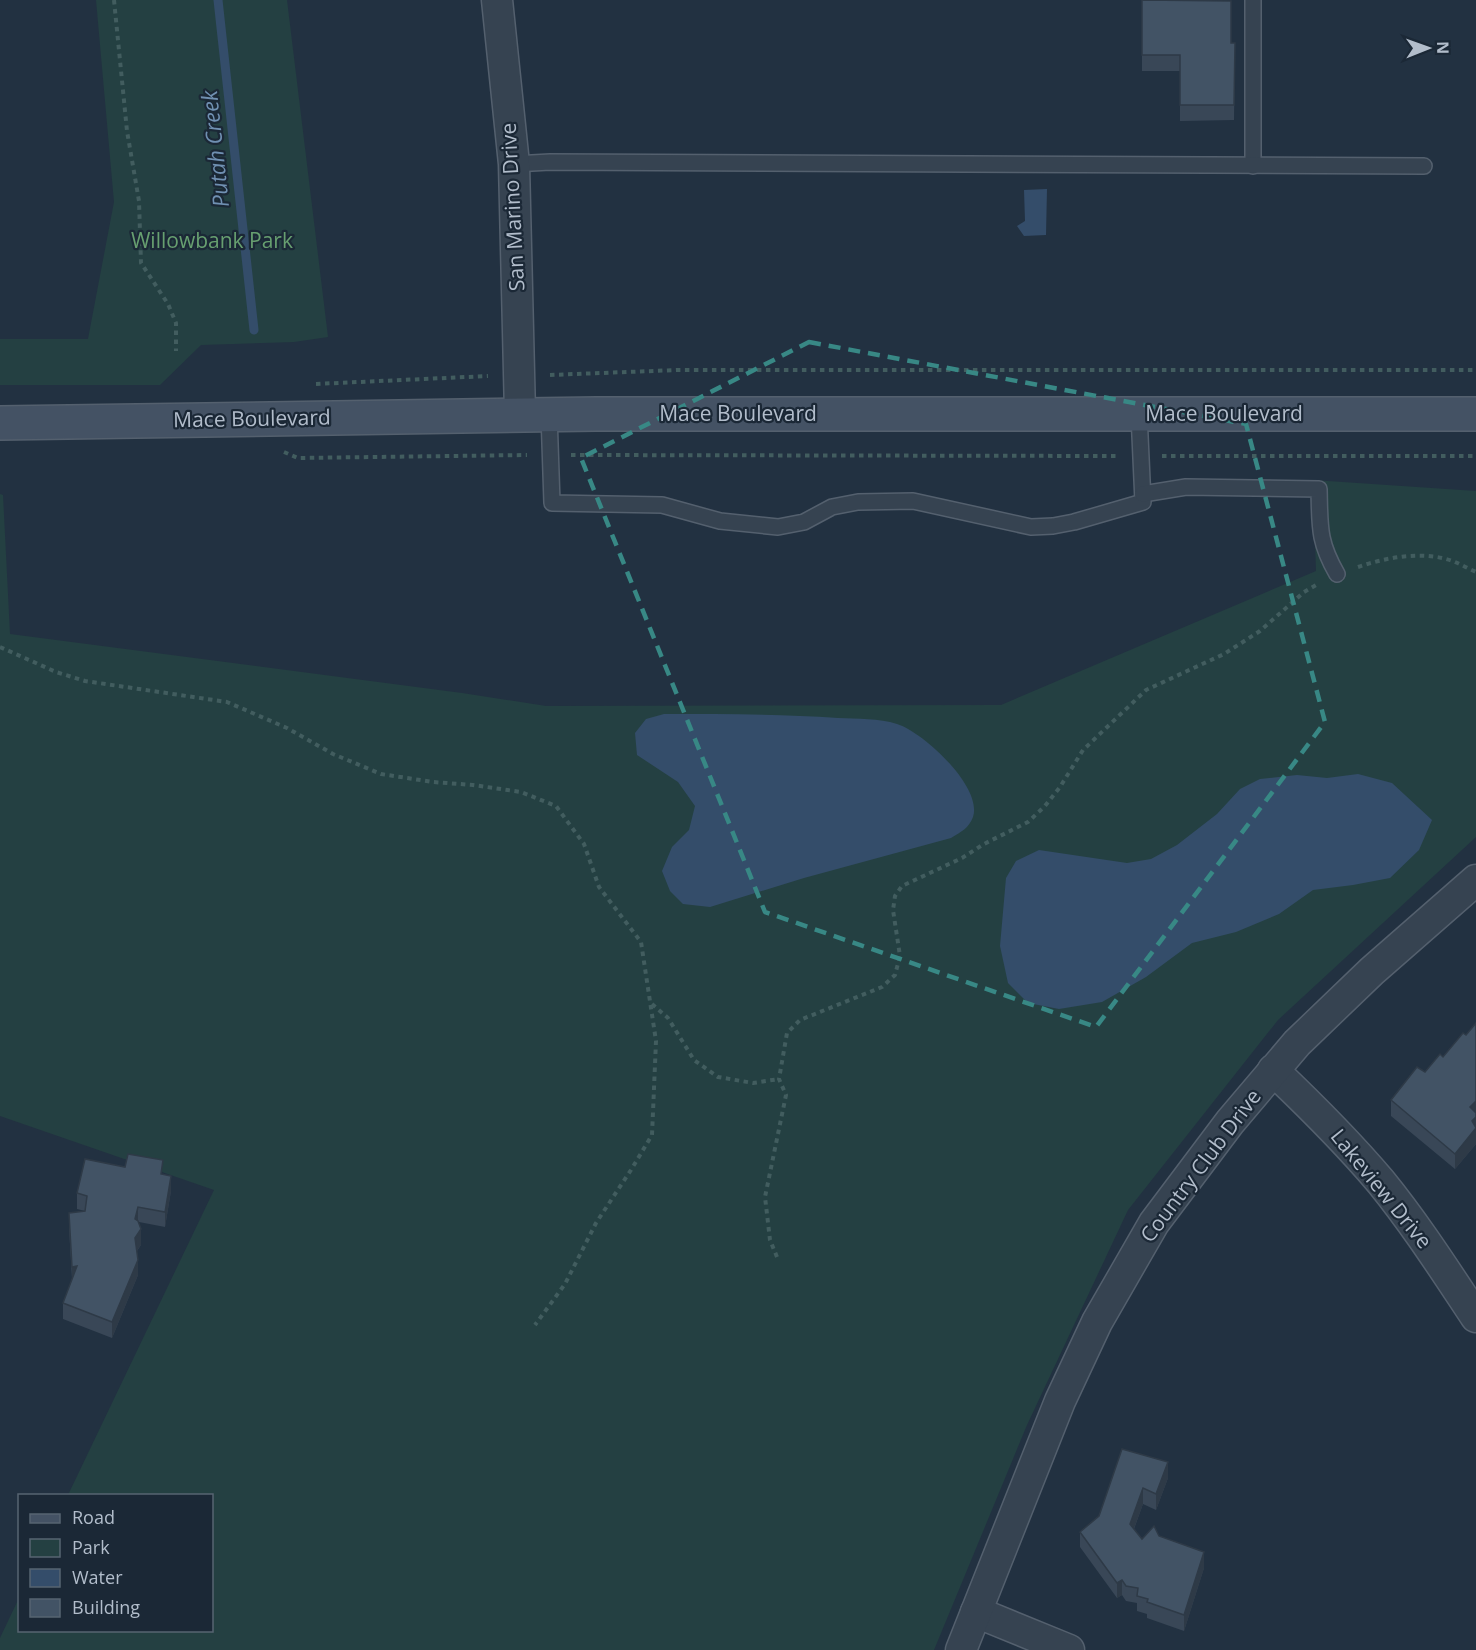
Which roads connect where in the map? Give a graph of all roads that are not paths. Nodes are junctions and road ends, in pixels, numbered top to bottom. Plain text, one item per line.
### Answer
1 (497, 0) edge
2 (1253, 0) edge
3 (514, 164) junction
4 (1253, 166) junction
5 (1424, 166) dead end
6 (535, 414) junction
7 (1139, 414) junction
8 (1476, 414) edge
9 (0, 423) edge
10 (1143, 494) junction
11 (1337, 574) road end
12 (1476, 880) edge
13 (1273, 1070) junction
14 (1476, 1317) edge
15 (976, 1612) junction
16 (961, 1650) edge
17 (1069, 1650) edge

1 - 3 street, San Marino Drive
2 - 4 lane
3 - 4 lane
3 - 6 street, San Marino Drive
4 - 5 lane
6 - 7 street, Mace Boulevard
6 - 9 street, Mace Boulevard
6 - 10 lane
7 - 8 street, Mace Boulevard
7 - 10 lane
10 - 11 lane
12 - 13 street, Country Club Drive
13 - 14 street, Lakeview Drive
13 - 15 street, Country Club Drive
15 - 16 street, Country Club Drive
15 - 17 street

